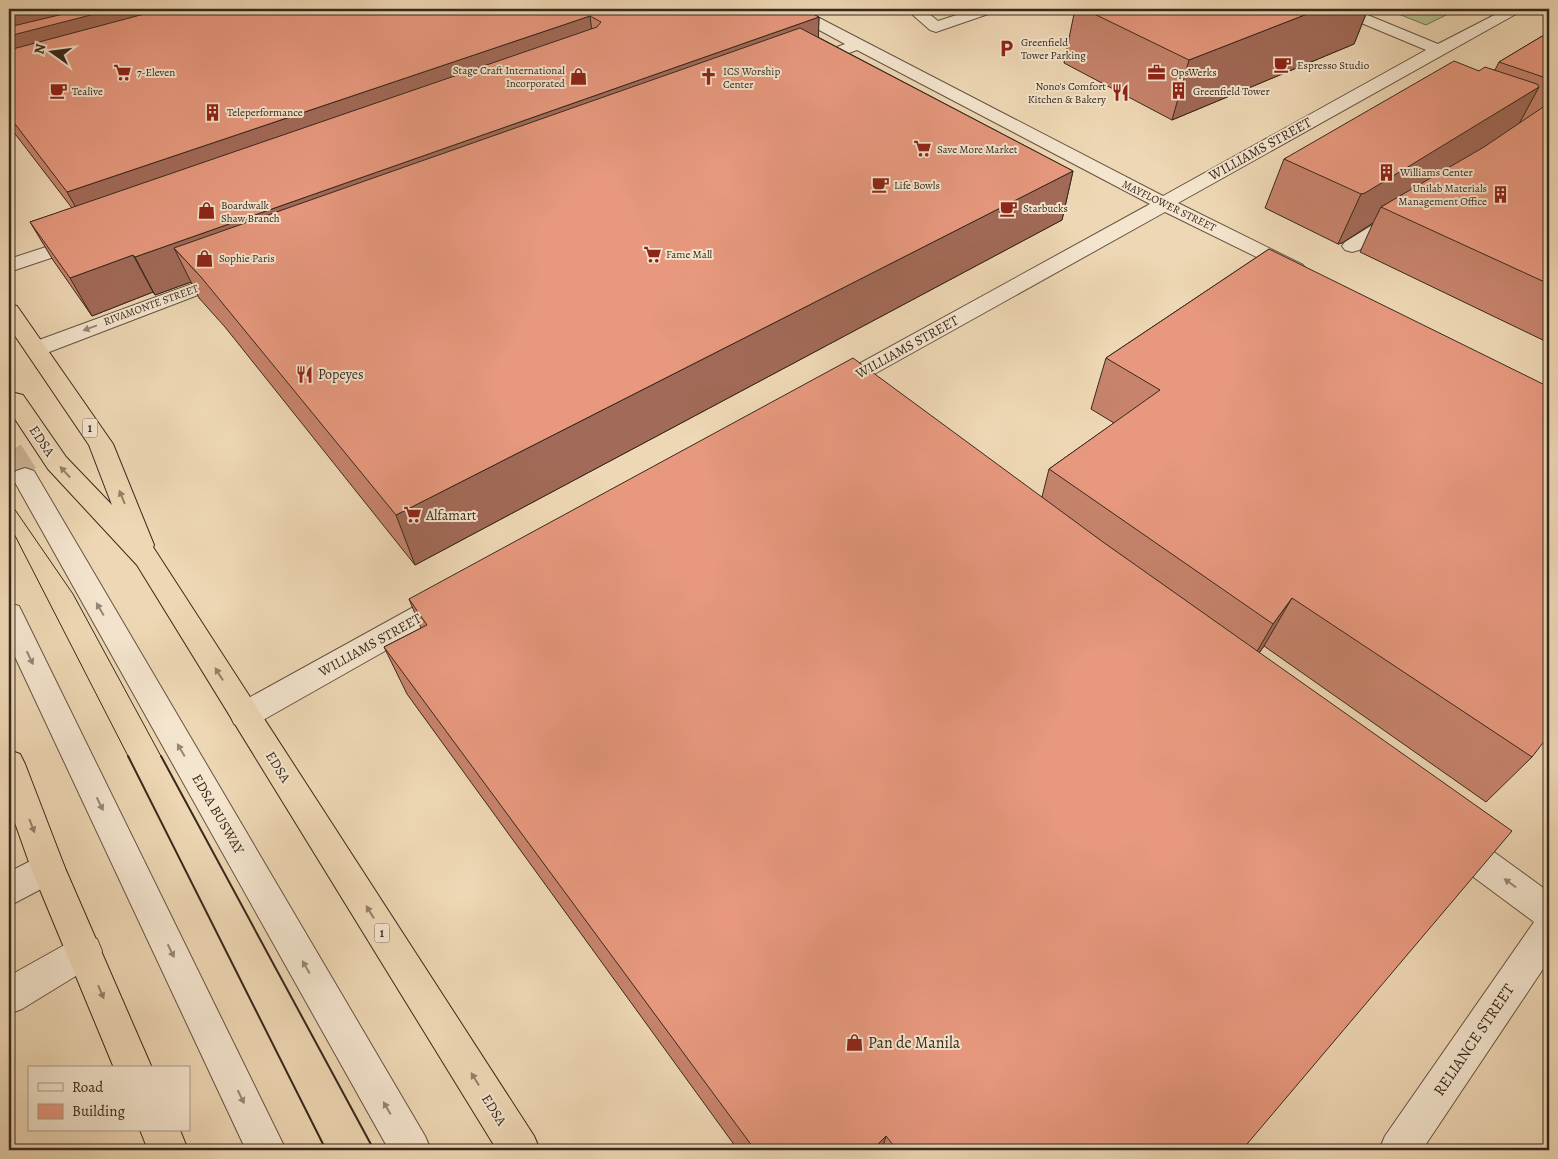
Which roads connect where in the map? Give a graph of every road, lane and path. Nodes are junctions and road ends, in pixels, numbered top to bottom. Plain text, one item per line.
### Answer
1 (791, 9) edge
2 (914, 9) edge
3 (989, 9) edge
4 (1340, 9) edge
5 (1517, 9) edge
6 (858, 44) junction
7 (1439, 50) junction
8 (793, 68) edge
9 (1386, 79) junction
10 (1410, 87) edge
11 (1166, 204) junction
12 (1411, 210) edge
13 (104, 233) edge
14 (1352, 246) dead end
15 (9, 266) edge
16 (245, 270) edge
17 (1313, 278) edge
18 (9, 311) edge
19 (36, 349) junction
20 (839, 384) junction
21 (813, 399) edge
22 (15, 401) dead end
23 (862, 402) edge
24 (24, 477) tunnel mouth
25 (146, 558) junction
26 (465, 592) edge
27 (9, 614) edge
28 (245, 715) junction
29 (9, 764) edge
30 (1436, 829) edge
31 (48, 868) junction
32 (9, 890) edge
33 (1549, 912) edge
34 (1549, 930) edge
35 (84, 951) junction
36 (9, 996) edge
37 (132, 1066) edge
38 (161, 1132) edge
39 (168, 1150) edge
40 (266, 1150) edge
41 (411, 1150) edge
42 (520, 1150) edge
43 (1399, 1150) edge

1 - 6 street, MAYFLOWER STREET
2 - 3 street
4 - 7 street
5 - 7 street, WILLIAMS STREET
6 - 8 street
6 - 11 street, MAYFLOWER STREET
7 - 9 street, WILLIAMS STREET
9 - 10 street
9 - 11 street, WILLIAMS STREET
11 - 17 street, MAYFLOWER STREET
11 - 20 street, WILLIAMS STREET
12 - 14 street
13 - 15 street
16 -> 19 street, RIVAMONTE STREET
18 - 19 highway, 1
25 -> 19 highway, 1
20 - 21 street, WILLIAMS STREET
20 - 23 street
25 -> 22 highway, EDSA / 1
41 -> 24 street, EDSA BUSWAY
28 -> 25 highway, EDSA / 1
26 - 28 street, WILLIAMS STREET
27 -> 40 street
42 -> 28 highway, EDSA / 1
29 -> 31 highway
33 -> 30 street
31 - 32 street
31 - 35 highway
34 - 43 street, RELIANCE STREET
35 - 36 street
35 -> 37 highway
38 - 39 highway

